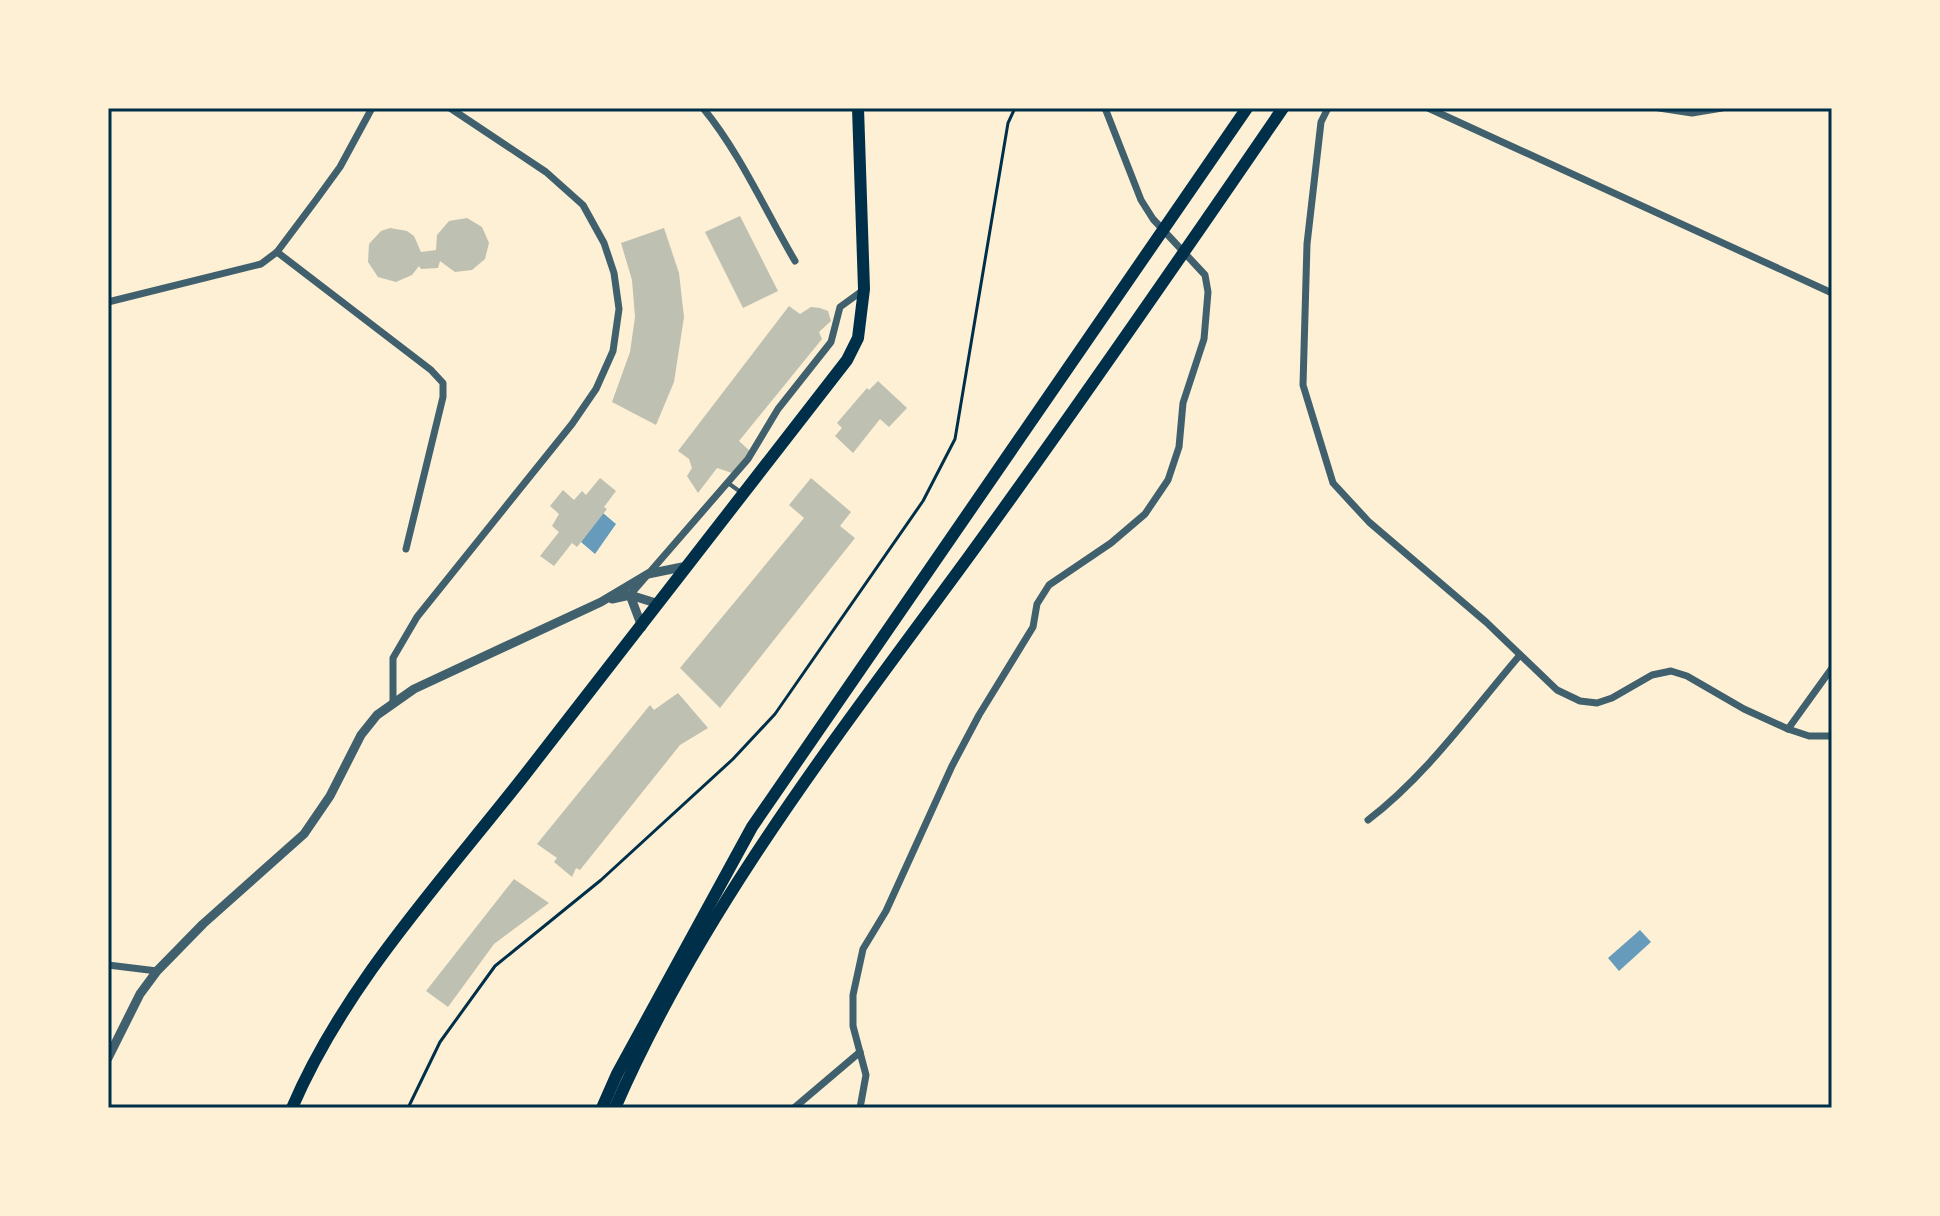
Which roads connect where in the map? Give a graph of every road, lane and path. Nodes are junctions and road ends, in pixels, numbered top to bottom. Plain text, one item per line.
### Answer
1 (372, 108) edge
2 (450, 108) edge
3 (703, 108) edge
4 (858, 108) edge
5 (1015, 108) edge
6 (1105, 108) edge
7 (1247, 108) edge
8 (1283, 108) edge
9 (1328, 108) edge
10 (1428, 108) edge
11 (1659, 108) edge
12 (1722, 108) edge
13 (277, 252) junction
14 (795, 261) dead end
15 (864, 289) junction
16 (1832, 293) edge
17 (108, 302) edge
18 (728, 483) junction
19 (743, 495) junction
20 (406, 549) dead end
21 (690, 565) junction
22 (648, 574) junction
23 (630, 595) junction
24 (601, 602) junction
25 (659, 604) junction
26 (642, 627) junction
27 (1520, 655) junction
28 (1832, 668) edge
29 (393, 701) junction
30 (1788, 729) junction
31 (1832, 736) edge
32 (1368, 820) dead end
33 (108, 965) edge
34 (157, 971) junction
35 (860, 1052) junction
36 (108, 1058) edge
37 (292, 1108) edge
38 (408, 1108) edge
39 (602, 1108) edge
40 (615, 1108) edge
41 (794, 1108) edge
42 (860, 1108) edge

1 - 13 street
2 - 29 street
3 - 14 street
4 - 15 main road
5 - 38 path
6 - 35 street
7 - 39 main road
8 - 40 main road
9 - 27 street
10 - 16 street
11 - 12 street
13 - 17 street
13 - 20 street
15 - 18 street
15 - 19 main road
18 - 19 lane
18 - 22 street
19 - 21 main road
21 - 22 street
21 - 25 main road
22 - 23 street
22 - 24 street
23 - 24 street
23 - 25 street
23 - 26 street
24 - 29 street
25 - 26 main road
26 - 37 main road
27 - 30 street
27 - 32 street
28 - 30 street
29 - 34 street
30 - 31 street
33 - 34 street
34 - 36 street
35 - 41 street
35 - 42 street

